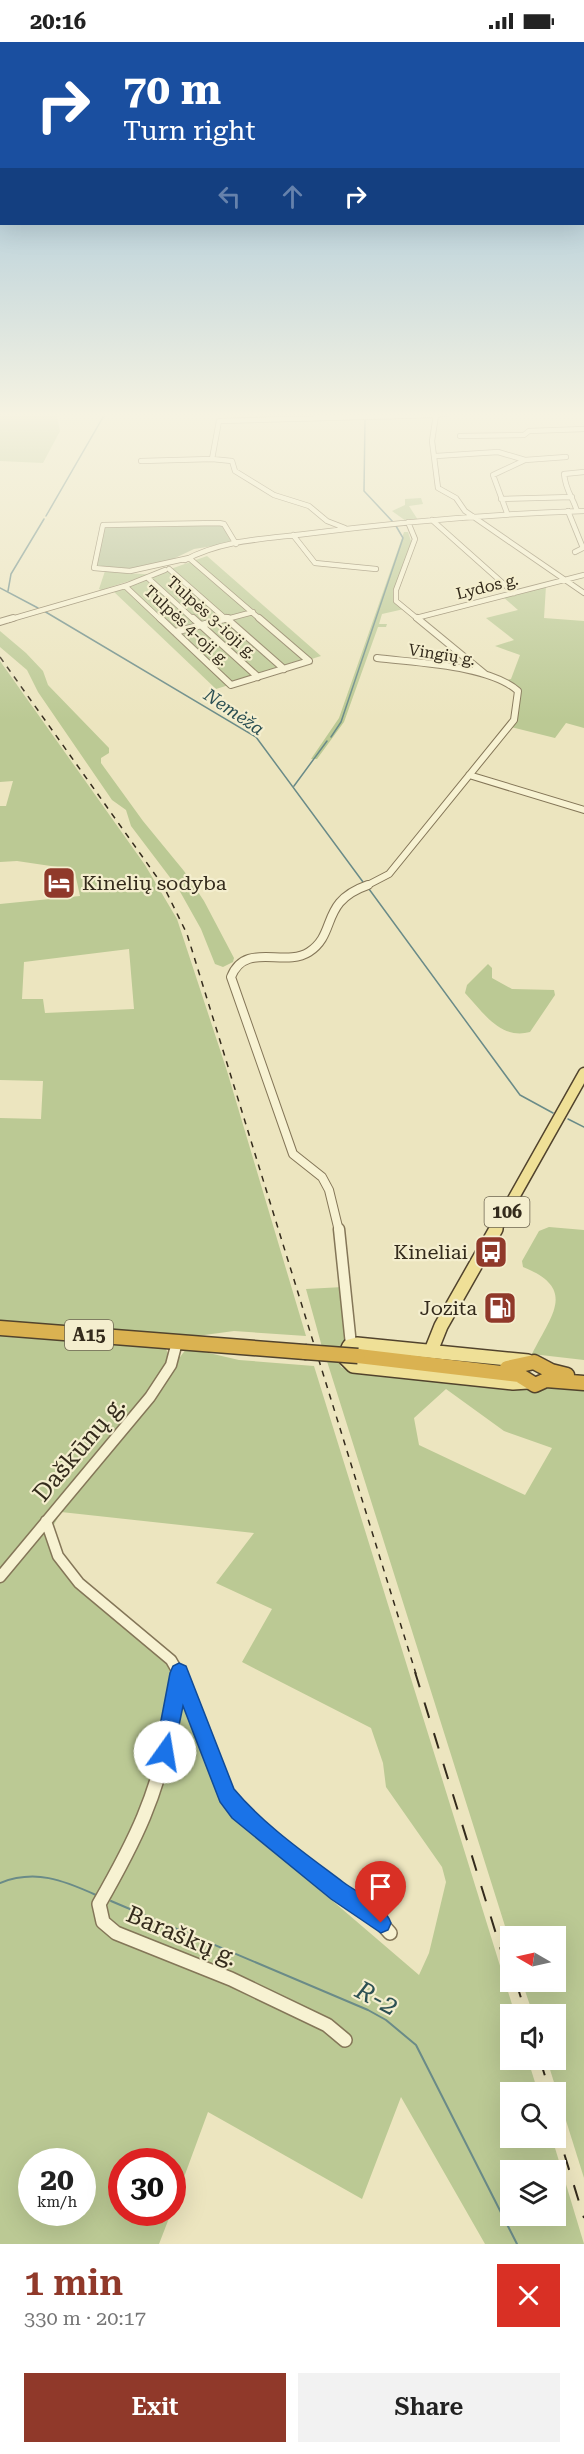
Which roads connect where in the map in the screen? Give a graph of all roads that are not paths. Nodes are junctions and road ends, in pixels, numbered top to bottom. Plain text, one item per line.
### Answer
1 (320, 515) edge
2 (488, 515) edge
3 (569, 515) edge
4 (475, 516) junction
5 (432, 520) junction
6 (408, 522) junction
7 (345, 528) junction
8 (293, 536) junction
9 (236, 543) junction
10 (575, 552) dead end
11 (189, 558) junction
12 (169, 568) junction
13 (376, 568) dead end
14 (158, 570) junction
15 (584, 575) edge
16 (148, 578) junction
17 (565, 580) junction
18 (124, 586) junction
19 (514, 592) junction
20 (584, 593) edge
21 (252, 612) junction
22 (227, 618) junction
23 (416, 618) junction
24 (0, 622) edge
25 (201, 625) junction
26 (175, 632) junction
27 (377, 658) dead end
28 (284, 669) junction
29 (485, 675) junction
30 (258, 677) junction
31 (468, 775) junction
32 (584, 810) edge
33 (584, 1073) edge
34 (0, 1328) edge
35 (177, 1342) junction
36 (354, 1350) junction
37 (430, 1351) junction
38 (533, 1373) junction
39 (584, 1377) edge
40 (584, 1383) edge
41 (46, 1521) junction
42 (0, 1577) edge
43 (179, 1673) junction
44 (390, 1933) dead end
45 (345, 2040) dead end

1 - 7 street
2 - 4 street
3 - 10 street
4 - 5 street
4 - 17 street
5 - 6 street
5 - 19 street
6 - 7 street
6 - 23 street, Vingių g.
7 - 8 street
8 - 9 street
8 - 13 street
9 - 11 street
9 - 14 street
11 - 12 street
11 - 14 street
11 - 21 street
12 - 14 street
12 - 22 street
14 - 16 street
15 - 17 street, Lydos g.
16 - 18 street
16 - 25 street, Tulpės 3-ioji g.
17 - 19 street, Lydos g.
17 - 20 street
18 - 24 street
18 - 26 street, Tulpės 4-oji g.
19 - 23 street, Lydos g.
21 - 22 street
21 - 28 street
22 - 25 street
22 - 28 street
23 - 29 street, Vingių g.
25 - 26 street
25 - 30 street, Tulpės 3-ioji g.
26 - 30 street, Tulpės 4-oji g.
27 - 29 street, Vingių g.
28 - 30 street
29 - 31 street
31 - 32 street
31 - 36 street
33 - 37 main road, 106
34 - 35 highway, A15
35 - 36 highway, A15, bridge
35 - 41 street, Daškūnų g.
36 - 37 main road
36 - 38 highway, A15
36 - 38 main road
37 - 38 main road
38 - 39 highway, A15
38 - 40 highway, A15
41 - 42 street, Daškūnų g.
41 - 43 street
43 - 44 street
43 - 45 street, Baraškų g.

